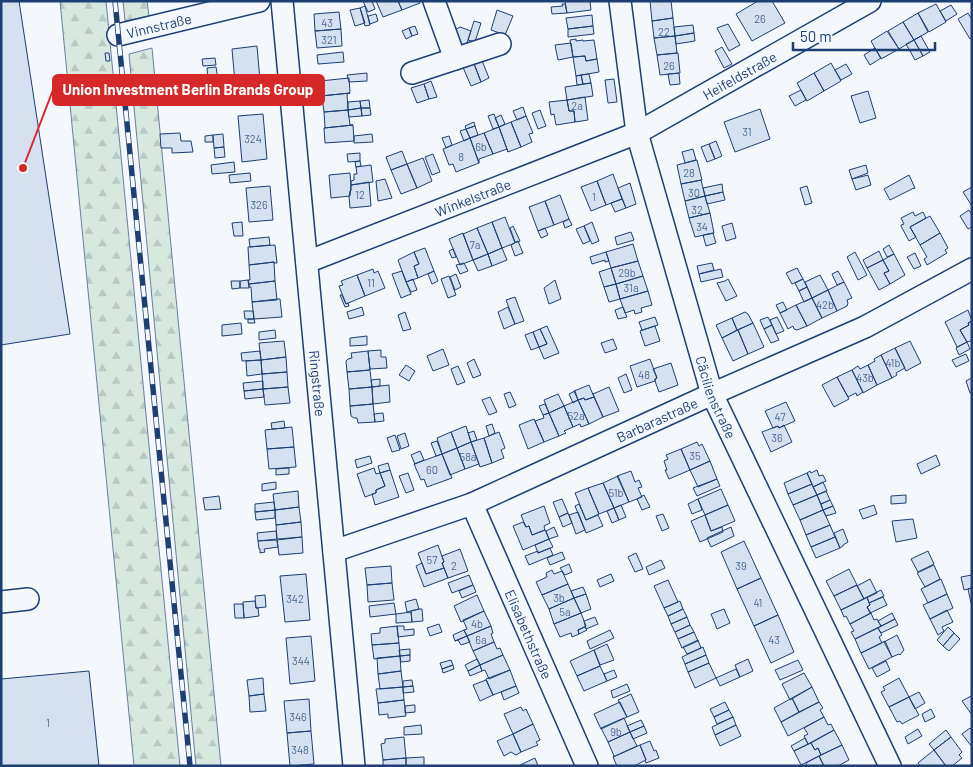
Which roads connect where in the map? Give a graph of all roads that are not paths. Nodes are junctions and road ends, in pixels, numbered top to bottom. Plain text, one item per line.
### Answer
1 (259, 1) edge
2 (282, 1) edge
3 (434, 1) edge
4 (620, 1) edge
5 (870, 1) edge
6 (118, 35) dead end
7 (500, 44) dead end
8 (455, 59) junction
9 (412, 73) dead end
10 (637, 133) junction
11 (307, 262) junction
12 (972, 269) edge
13 (712, 394) junction
14 (472, 504) junction
15 (334, 551) junction
16 (28, 600) dead end
17 (1, 602) edge
18 (354, 766) edge
19 (587, 766) edge
20 (890, 766) edge

1 - 6 street, Vinnstraße
2 - 11 street, Ringstraße
3 - 8 street
4 - 10 street, Cäcilienstraße
5 - 10 street, Heifeldstraße
7 - 8 street
8 - 9 street
10 - 11 street, Winkelstraße
10 - 13 street, Cäcilienstraße
11 - 15 street, Ringstraße
12 - 13 street, Barbarastraße
13 - 14 street, Barbarastraße
13 - 20 street, Cäcilienstraße
14 - 15 street, Barbarastraße
14 - 19 street, Elisabethstraße
15 - 18 street, Ringstraße
16 - 17 street

